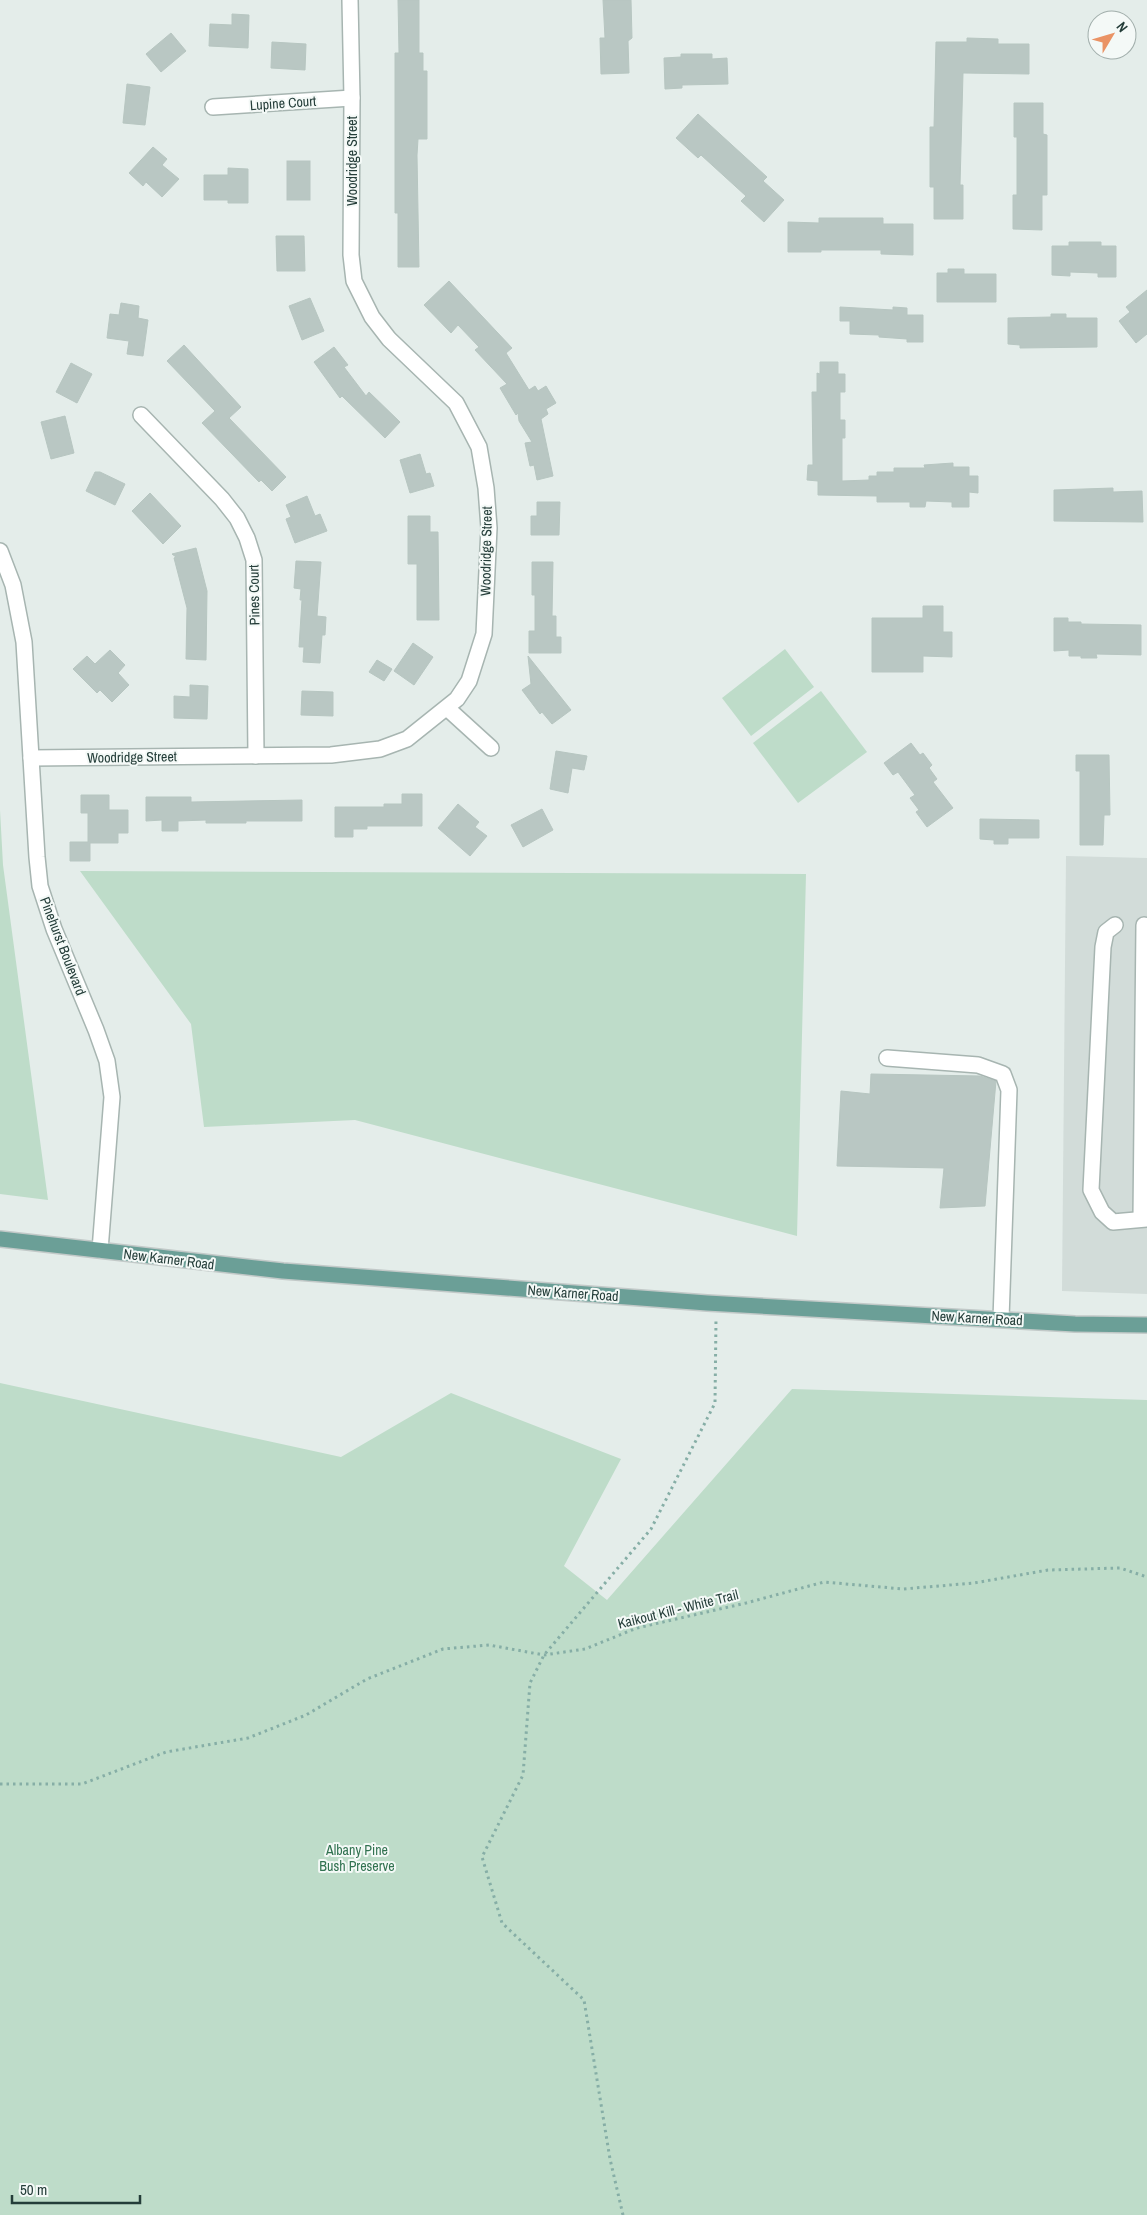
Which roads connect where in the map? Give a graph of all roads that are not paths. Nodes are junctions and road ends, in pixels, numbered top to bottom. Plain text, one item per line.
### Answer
1 (350, 0) edge
2 (352, 98) junction
3 (213, 107) dead end
4 (141, 415) dead end
5 (0, 550) edge
6 (447, 708) junction
7 (491, 748) dead end
8 (256, 756) junction
9 (31, 758) junction
10 (1116, 925) dead end
11 (1144, 925) dead end
12 (887, 1058) dead end
13 (1144, 1219) edge
14 (0, 1239) edge
15 (100, 1250) junction
16 (1001, 1319) junction
17 (1147, 1326) edge

1 - 2 street, Woodridge Street
2 - 3 street, Lupine Court
2 - 6 street, Woodridge Street
4 - 8 street, Pines Court
5 - 9 street, Pinehurst Boulevard
6 - 7 street
6 - 8 street, Woodridge Street
8 - 9 street, Woodridge Street
9 - 15 street, Pinehurst Boulevard
10 - 13 street
11 - 13 street
12 - 16 street
14 - 15 main road, New Karner Road
15 - 16 main road, New Karner Road
16 - 17 main road, New Karner Road

